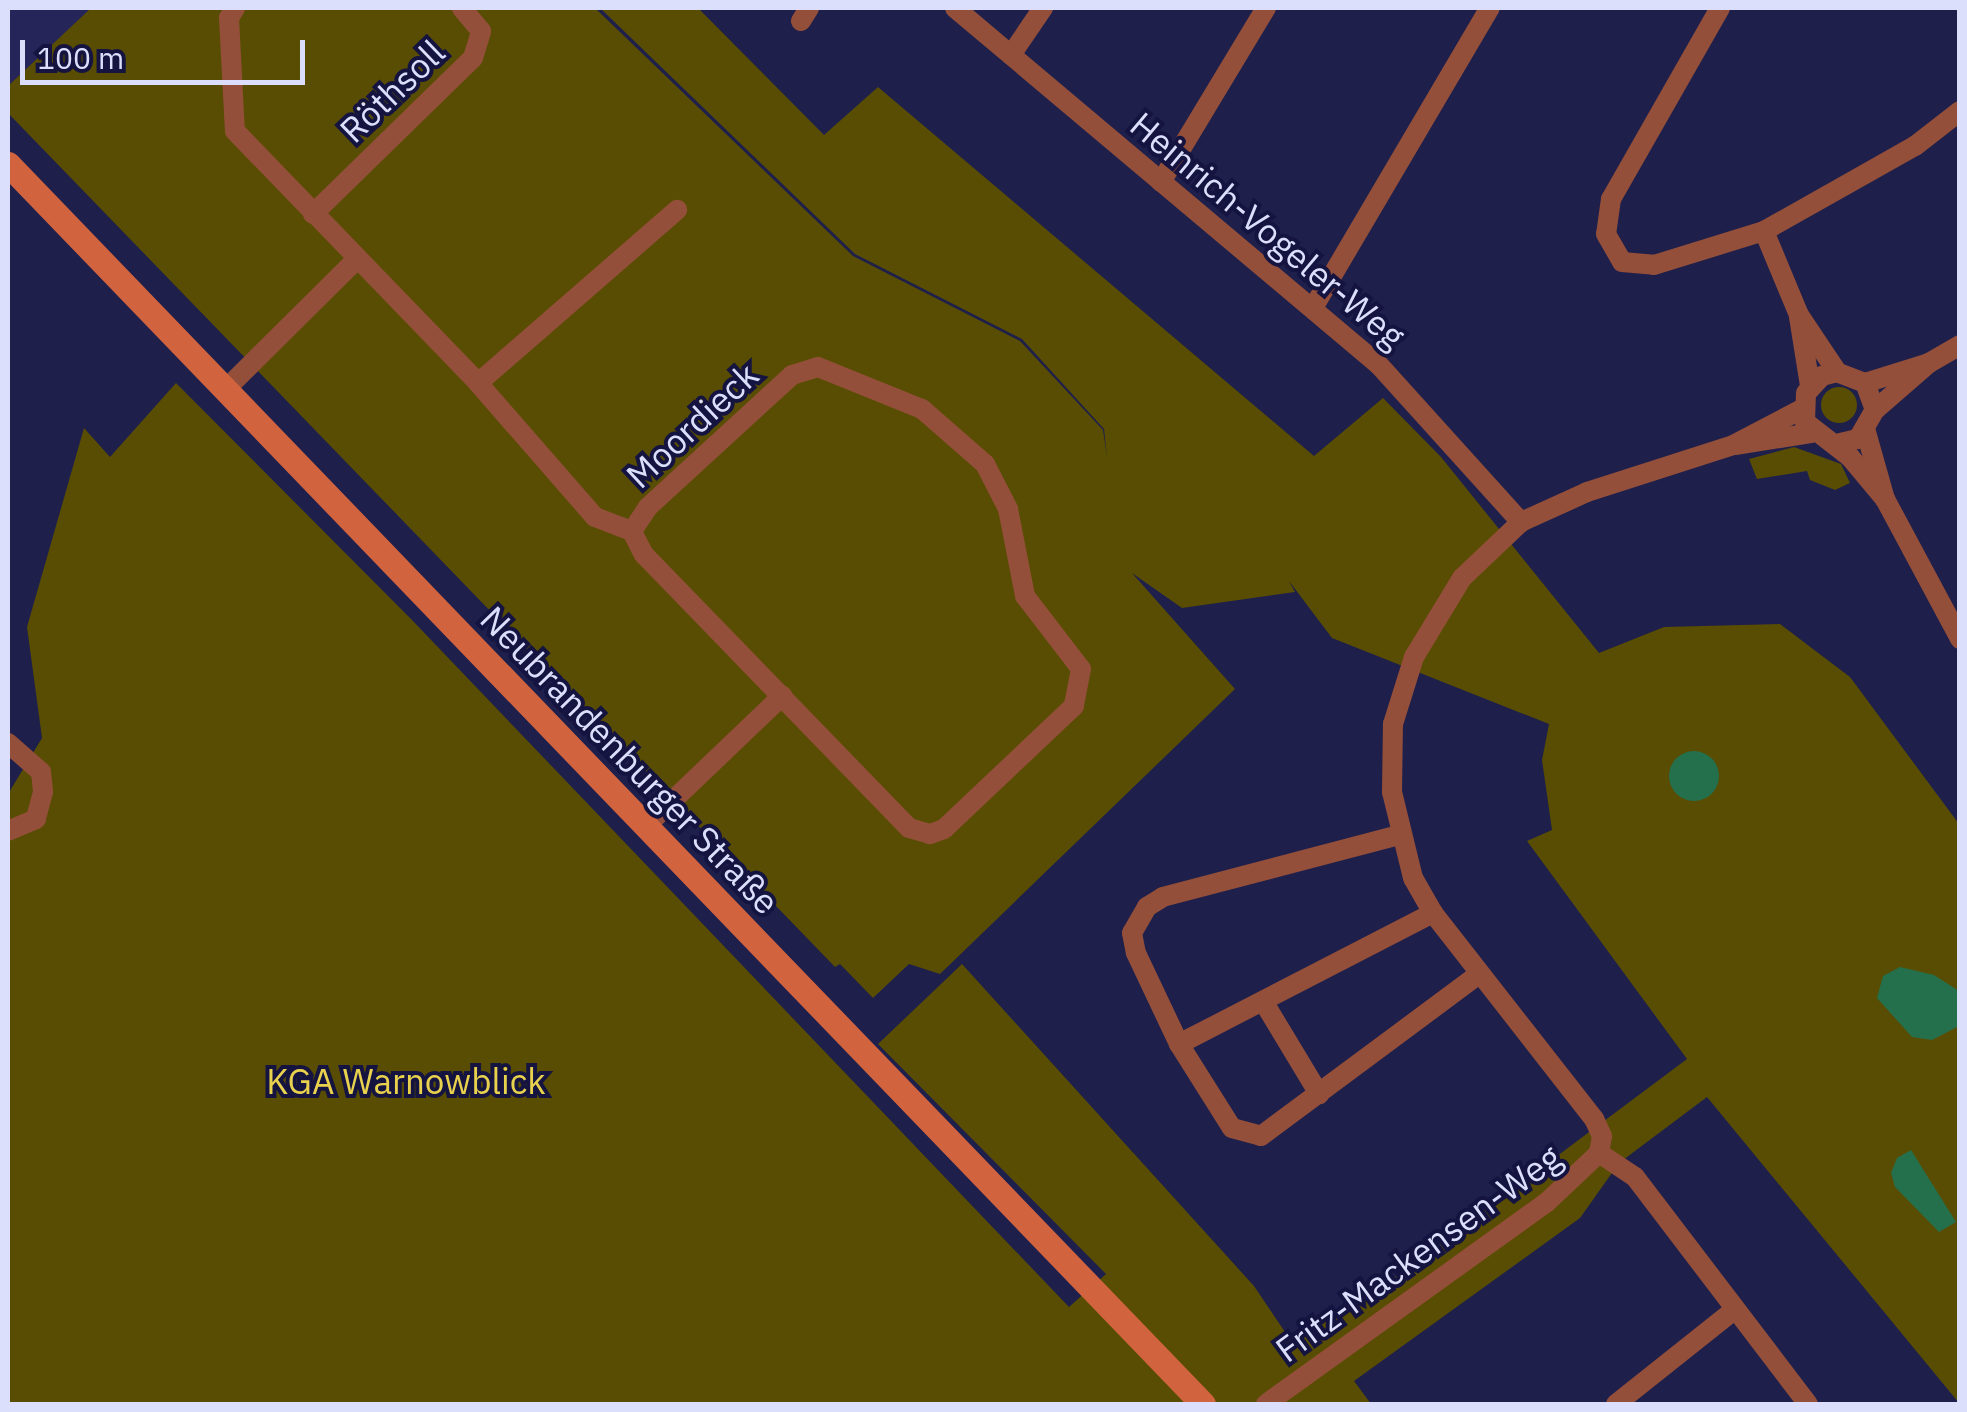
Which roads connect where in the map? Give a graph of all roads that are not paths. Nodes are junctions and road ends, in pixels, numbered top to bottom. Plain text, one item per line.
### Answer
1 (235, 8) edge
2 (462, 8) edge
3 (955, 8) edge
4 (1043, 8) edge
5 (1266, 8) edge
6 (1490, 8) edge
7 (1720, 8) edge
8 (1012, 55) junction
9 (1960, 111) edge
10 (8, 164) edge
11 (1162, 182) junction
12 (677, 210) dead end
13 (313, 214) junction
14 (1764, 231) junction
15 (355, 261) junction
16 (1313, 308) junction
17 (1799, 315) junction
18 (1960, 345) edge
19 (1929, 363) junction
20 (1837, 372) junction
21 (478, 383) junction
22 (1865, 383) junction
23 (1810, 386) junction
24 (228, 387) junction
25 (1802, 410) junction
26 (1875, 410) junction
27 (1866, 432) junction
28 (1812, 433) junction
29 (1836, 444) junction
30 (1733, 445) junction
31 (1886, 500) junction
32 (1521, 522) junction
33 (632, 531) junction
34 (1960, 639) edge
35 (782, 696) junction
36 (8, 743) edge
37 (645, 827) junction
38 (8, 830) edge
39 (1398, 835) junction
40 (1433, 913) junction
41 (1479, 974) junction
42 (1263, 1001) junction
43 (1179, 1044) junction
44 (1320, 1094) junction
45 (1599, 1153) junction
46 (1733, 1310) junction
47 (1803, 1403) edge
48 (1202, 1404) edge
49 (1266, 1404) edge
50 (1616, 1404) edge

1 - 13 street
2 - 13 street, Röthsoll
3 - 8 street, Heinrich-Vogeler-Weg
4 - 8 street
5 - 11 street
6 - 16 street
7 - 14 street
8 - 11 street, Heinrich-Vogeler-Weg
9 - 14 street
10 - 24 main road, Neubrandenburger Straße
11 - 16 street, Heinrich-Vogeler-Weg
12 - 21 street
13 - 15 street
14 - 17 street
15 - 21 street
15 - 24 street
16 - 32 street, Heinrich-Vogeler-Weg
17 - 20 street
17 - 23 street
18 - 19 street
19 - 22 street
19 - 26 street
20 - 22 street
20 - 23 street
21 - 33 street
22 - 26 street
23 - 25 street
24 - 37 main road, Neubrandenburger Straße
25 - 28 street
25 - 30 street, Fritz-Mackensen-Weg
26 - 27 street
27 - 29 street
27 - 31 street
28 - 29 street
28 - 30 street, Fritz-Mackensen-Weg
29 - 31 street
30 - 32 street, Fritz-Mackensen-Weg
31 - 34 street
32 - 39 street, Fritz-Mackensen-Weg
33 - 35 street, Moordieck
33 - 35 street, Moordieck
35 - 37 street
36 - 38 street
37 - 48 main road, Neubrandenburger Straße
39 - 40 street, Fritz-Mackensen-Weg
39 - 43 street
40 - 41 street, Fritz-Mackensen-Weg
40 - 42 street
41 - 44 street
41 - 45 street, Fritz-Mackensen-Weg
42 - 43 street
42 - 44 street
43 - 44 street
45 - 46 street
45 - 49 street, Fritz-Mackensen-Weg
46 - 47 street
46 - 50 street

